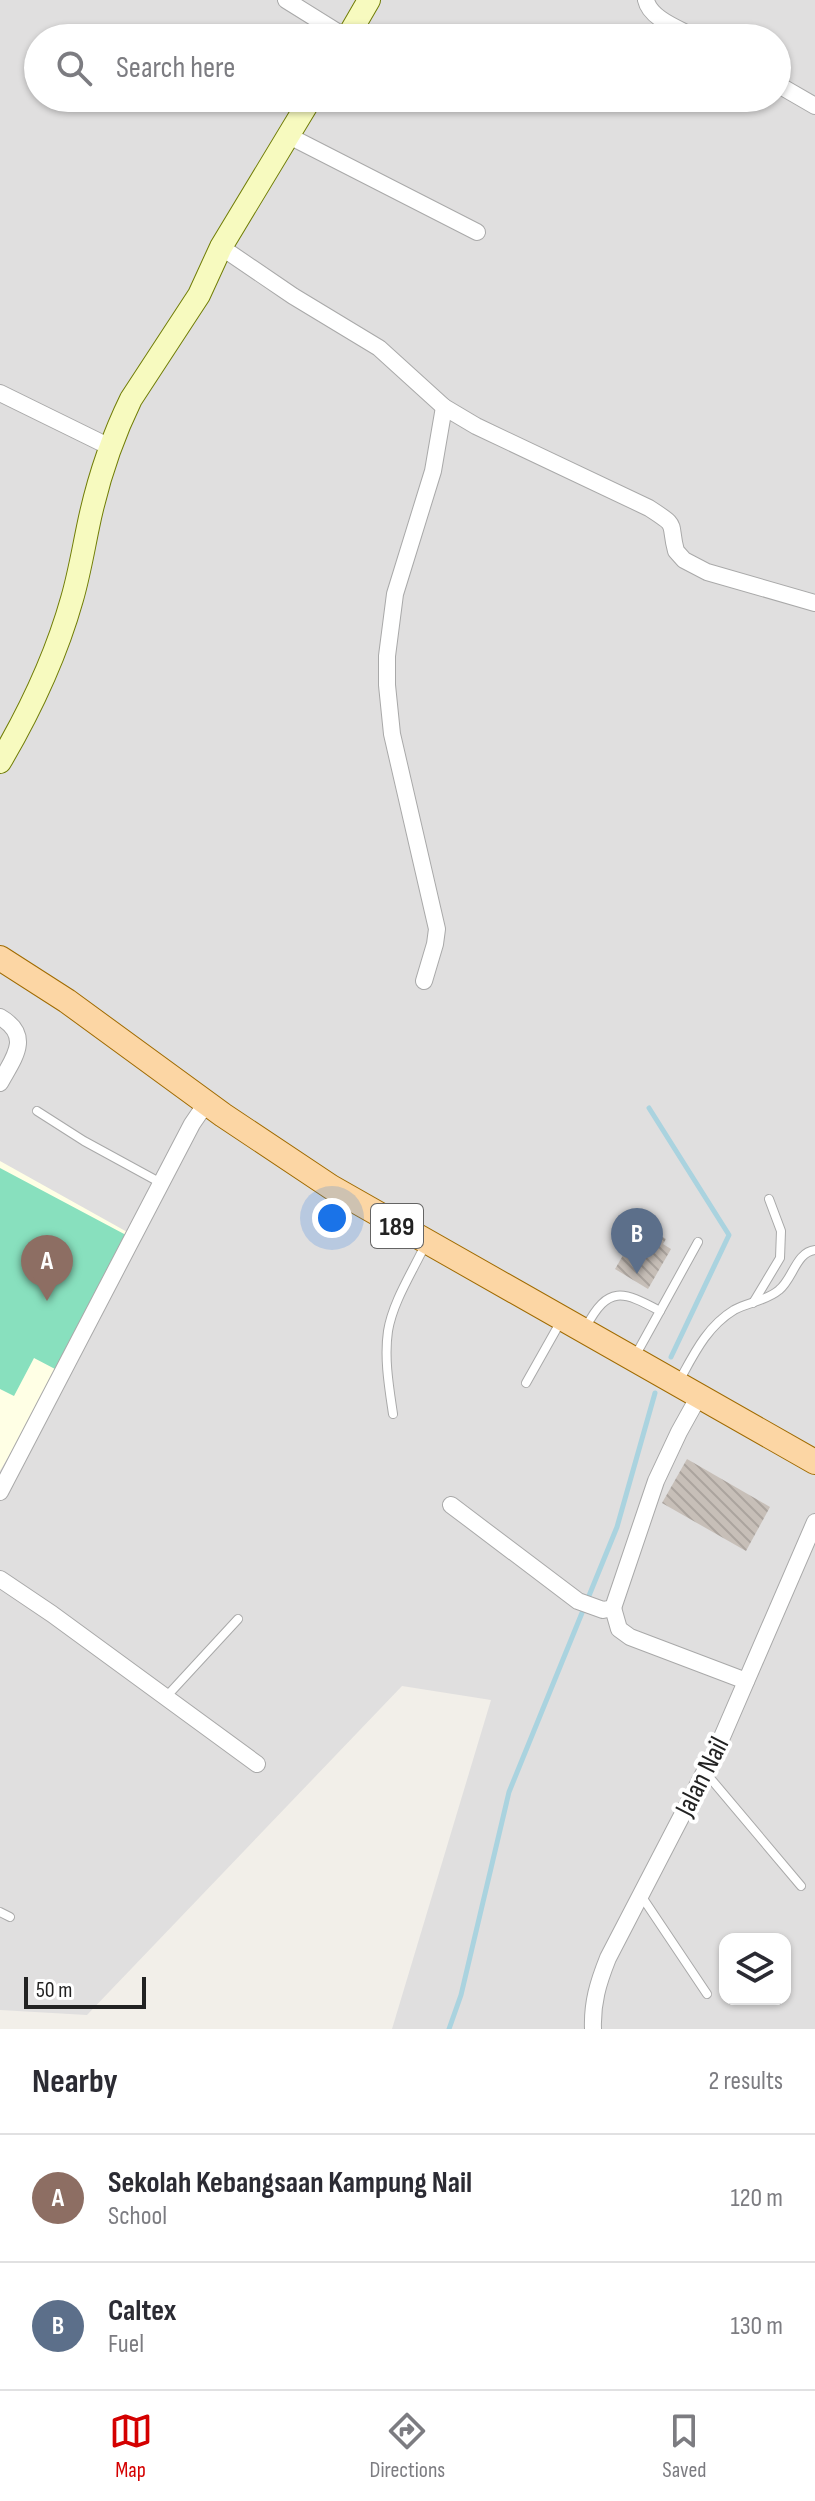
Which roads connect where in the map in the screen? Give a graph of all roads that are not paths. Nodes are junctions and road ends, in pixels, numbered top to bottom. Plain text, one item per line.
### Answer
1 (286, 0) edge
2 (369, 0) edge
3 (646, 0) edge
4 (325, 24) edge
5 (355, 24) edge
6 (671, 24) edge
7 (791, 92) edge
8 (815, 106) edge
9 (303, 112) edge
10 (289, 136) junction
11 (477, 232) dead end
12 (221, 247) junction
13 (0, 393) edge
14 (444, 407) junction
15 (110, 447) junction
16 (815, 603) edge
17 (0, 762) edge
18 (0, 958) edge
19 (424, 981) dead end
20 (0, 1017) edge
21 (0, 1083) edge
22 (207, 1102) junction
23 (37, 1111) dead end
24 (162, 1184) junction
25 (769, 1199) dead end
26 (698, 1242) dead end
27 (426, 1243) junction
28 (815, 1250) edge
29 (753, 1303) junction
30 (660, 1311) junction
31 (562, 1319) junction
32 (583, 1331) junction
33 (634, 1359) junction
34 (526, 1383) dead end
35 (678, 1384) junction
36 (699, 1396) junction
37 (393, 1414) dead end
38 (815, 1462) edge
39 (0, 1492) edge
40 (451, 1505) dead end
41 (815, 1522) edge
42 (0, 1579) edge
43 (613, 1608) junction
44 (238, 1619) dead end
45 (746, 1681) junction
46 (165, 1698) junction
47 (257, 1764) dead end
48 (704, 1771) junction
49 (801, 1886) dead end
50 (640, 1894) junction
51 (0, 1912) edge
52 (10, 1917) dead end
53 (707, 1994) dead end
54 (593, 2029) edge

1 - 4 street
2 - 5 street
3 - 6 street
7 - 8 street
9 - 10 street
10 - 11 street
10 - 12 street
12 - 14 street
12 - 15 street
13 - 15 street
14 - 16 street
14 - 19 street
15 - 17 street
18 - 22 main road, 189
20 - 21 street
22 - 24 street
22 - 27 main road, 189
23 - 24 lane
24 - 39 street
25 - 29 lane
26 - 30 lane
27 - 31 main road, 189
27 - 37 lane
28 - 29 lane
29 - 35 lane
30 - 32 lane
30 - 33 lane
31 - 32 main road, 189
31 - 34 lane
32 - 33 main road, 189
33 - 35 main road, 189
35 - 36 main road, 189
36 - 38 main road, 189
36 - 43 street
40 - 43 street
41 - 45 street, Jalan Nail
42 - 46 street
43 - 45 street
44 - 46 lane
45 - 48 street, Jalan Nail
46 - 47 street
48 - 49 lane
48 - 50 street, Jalan Nail
50 - 53 lane
50 - 54 street, Jalan Nail
51 - 52 lane

